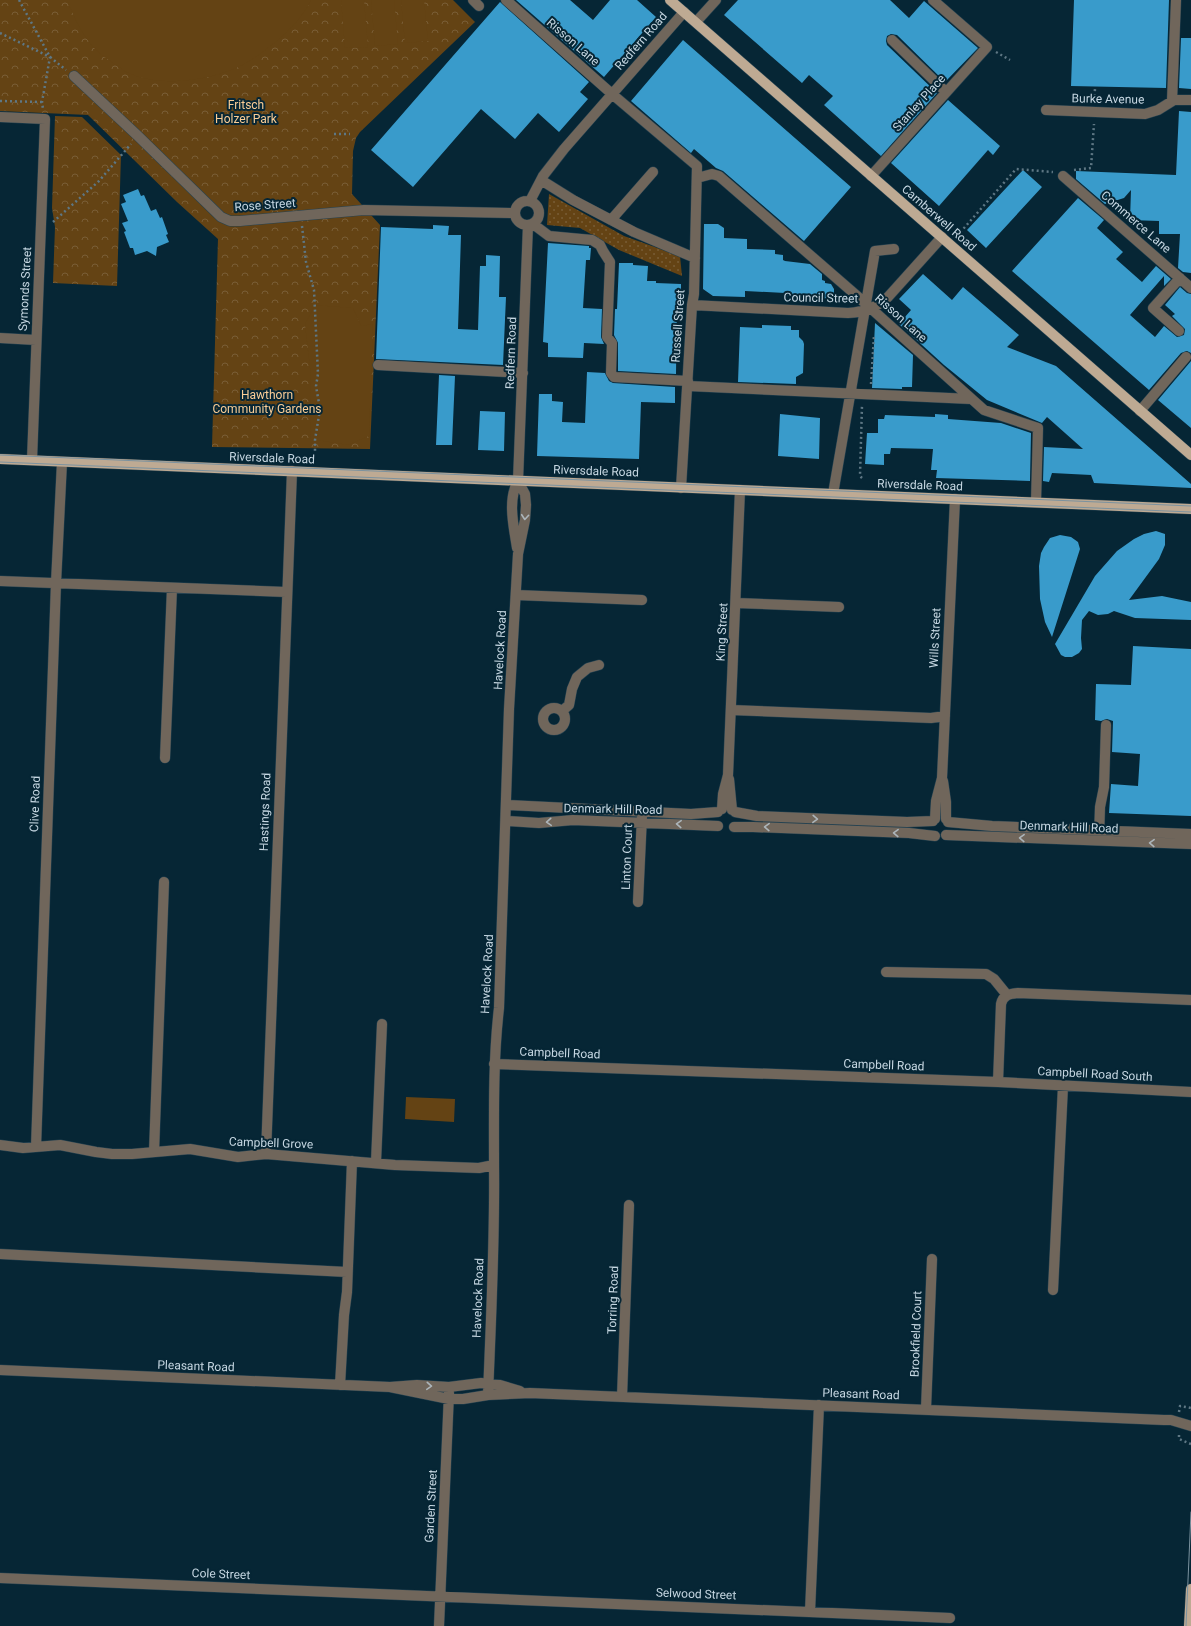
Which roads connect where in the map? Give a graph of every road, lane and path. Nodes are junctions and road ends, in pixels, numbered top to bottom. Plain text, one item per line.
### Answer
1 (19, 0) edge
2 (506, 0) edge
3 (670, 0) edge
4 (716, 0) edge
5 (933, 0) edge
6 (1176, 0) edge
7 (684, 12) junction
8 (696, 22) junction
9 (0, 33) edge
10 (892, 40) dead end
11 (50, 57) junction
12 (74, 76) joint
13 (1095, 89) dead end
14 (946, 92) junction
15 (612, 94) junction
16 (1191, 100) edge
17 (0, 101) edge
18 (1172, 101) junction
19 (42, 102) junction
20 (1046, 110) dead end
21 (1094, 112) junction
22 (0, 117) edge
23 (45, 119) junction
24 (334, 134) dead end
25 (350, 134) dead end
26 (138, 136) junction
27 (697, 166) joint
28 (653, 172) dead end
29 (1064, 173) junction
30 (871, 176) junction
31 (696, 178) junction
32 (541, 180) junction
33 (530, 201) junction
34 (514, 213) junction
35 (301, 216) junction
36 (611, 220) junction
37 (531, 224) junction
38 (41, 236) junction
39 (942, 237) junction
40 (950, 244) junction
41 (894, 249) dead end
42 (695, 258) junction
43 (1180, 278) junction
44 (1191, 288) edge
45 (692, 305) junction
46 (870, 310) junction
47 (1179, 331) dead end
48 (0, 338) edge
49 (36, 340) junction
50 (1186, 357) dead end
51 (378, 365) dead end
52 (523, 373) junction
53 (688, 383) junction
54 (851, 394) junction
55 (866, 395) junction
56 (971, 399) junction
57 (1140, 411) junction
58 (315, 452) dead end
59 (1191, 455) edge
60 (0, 459) edge
61 (32, 460) junction
62 (62, 462) junction
63 (292, 471) junction
64 (862, 478) dead end
65 (518, 481) junction
66 (681, 488) junction
67 (740, 490) junction
68 (833, 494) junction
69 (955, 499) junction
70 (1036, 502) junction
71 (1191, 509) edge
72 (0, 581) edge
73 (56, 583) junction
74 (172, 588) junction
75 (286, 592) junction
76 (516, 595) junction
77 (642, 600) dead end
78 (736, 603) junction
79 (839, 607) dead end
80 (599, 665) dead end
81 (731, 710) junction
82 (562, 711) dead end
83 (945, 716) junction
84 (1106, 725) dead end
85 (165, 758) dead end
86 (942, 778) junction
87 (507, 805) junction
88 (727, 811) junction
89 (642, 812) junction
90 (934, 820) junction
91 (947, 820) junction
92 (507, 821) junction
93 (641, 823) junction
94 (718, 826) junction
95 (734, 827) junction
96 (1099, 830) junction
97 (1191, 834) edge
98 (946, 835) junction
99 (935, 836) junction
100 (1099, 841) junction
101 (1191, 844) edge
102 (164, 882) dead end
103 (638, 902) dead end
104 (886, 972) dead end
105 (1007, 995) junction
106 (1191, 1000) edge
107 (382, 1024) dead end
108 (494, 1064) junction
109 (998, 1082) junction
110 (1063, 1086) junction
111 (1191, 1092) edge
112 (0, 1145) edge
113 (36, 1147) junction
114 (154, 1152) junction
115 (266, 1154) junction
116 (352, 1161) junction
117 (376, 1162) junction
118 (494, 1164) junction
119 (629, 1204) dead end
120 (0, 1254) edge
121 (932, 1259) dead end
122 (347, 1272) junction
123 (1053, 1290) dead end
124 (0, 1370) edge
125 (488, 1383) junction
126 (340, 1385) junction
127 (390, 1387) junction
128 (449, 1387) junction
129 (530, 1393) junction
130 (488, 1395) junction
131 (622, 1397) junction
132 (449, 1400) junction
133 (819, 1405) junction
134 (1180, 1406) dead end
135 (1191, 1408) edge
136 (926, 1410) junction
137 (1191, 1426) edge
138 (0, 1578) edge
139 (1191, 1590) edge
140 (440, 1596) junction
141 (810, 1612) junction
142 (950, 1618) dead end
143 (439, 1626) edge
144 (1190, 1626) edge

1 - 11 path
2 - 15 street, Risson Lane
3 - 7 main road, Camberwell Road
4 - 8 street
5 - 14 street, Stanley Place
6 - 18 street
7 - 8 main road, Camberwell Road
7 - 15 street, Redfern Road
8 - 30 main road, Camberwell Road
9 - 11 path
10 - 14 street
11 - 12 path
11 - 19 path
12 - 26 street, Rose Street
13 - 21 path
14 - 30 street, Stanley Place
15 - 27 street, Risson Lane
15 - 32 street, Redfern Road
16 - 18 street, Burke Avenue
17 - 19 path
18 - 21 street, Burke Avenue
19 - 23 path
20 - 21 street, Burke Avenue
21 - 29 path
22 - 23 street
23 - 38 street, Symonds Street
24 - 25 path
26 - 35 street, Rose Street
26 - 38 path
27 - 31 street, Russell Street
28 - 36 street
29 - 40 path
29 - 43 street, Commerce Lane
30 - 39 main road, Camberwell Road
31 - 42 street, Russell Street
31 - 46 street, Risson Lane
32 - 33 street, Redfern Road
32 - 36 street
33 - 34 street
33 - 37 street
34 - 35 street, Rose Street
34 - 37 street
35 - 58 path
36 - 42 street
37 - 52 street, Redfern Road
37 - 53 street
38 - 49 street, Symonds Street
39 - 40 main road, Camberwell Road
39 - 46 street, Council Street
40 - 57 main road, Camberwell Road
41 - 46 street
42 - 45 street, Russell Street
43 - 44 street, Commerce Lane
43 - 47 street
45 - 46 street, Council Street
45 - 53 street, Russell Street
46 - 54 street
46 - 55 path
46 - 56 street, Risson Lane
48 - 49 street
49 - 61 street, Symonds Street
50 - 57 street
51 - 52 street
52 - 65 street, Redfern Road
53 - 54 street
53 - 66 street, Russell Street
54 - 55 street
54 - 68 street
55 - 56 street
55 - 64 path
56 - 70 street, Risson Lane
57 - 59 main road, Camberwell Road
60 - 61 main road, Riversdale Road
61 - 62 main road, Riversdale Road
62 - 63 main road, Riversdale Road
62 - 73 street, Clive Road
63 - 65 main road, Riversdale Road
63 - 75 street, Hastings Road
65 - 66 main road, Riversdale Road
65 - 76 street, Havelock Road
66 - 67 main road, Riversdale Road
67 - 68 main road, Riversdale Road
67 - 78 street, King Street
68 - 69 main road, Riversdale Road
69 - 70 main road, Riversdale Road
69 - 83 street, Wills Street
70 - 71 main road, Riversdale Road
72 - 73 street
73 - 74 street
73 - 113 street, Clive Road
74 - 75 street
74 - 85 street
75 - 115 street, Hastings Road
76 - 77 street
76 - 87 street, Havelock Road
78 - 79 street
78 - 81 street, King Street
80 - 82 street
81 - 83 street
81 - 88 street, King Street
83 - 86 street, Wills Street
84 - 96 street
86 - 90 street, Wills Street
86 - 91 street, Wills Street
87 - 89 street, Denmark Hill Road
87 - 92 street, Havelock Road
88 - 89 street, Denmark Hill Road
88 -> 90 street, Denmark Hill Road
88 - 94 street
88 - 95 street
89 - 93 street, Linton Court
90 - 91 street
90 - 99 street
91 - 96 street, Denmark Hill Road
91 - 98 street
93 -> 92 street, Denmark Hill Road
92 - 108 street, Havelock Road
94 -> 93 street, Denmark Hill Road
93 - 103 street, Linton Court
94 - 95 street
99 -> 95 street
96 - 97 street, Denmark Hill Road
96 - 100 street
98 - 99 street
100 -> 98 street, Denmark Hill Road
101 -> 100 street, Denmark Hill Road
102 - 114 street
104 - 105 street
105 - 106 street
105 - 109 street
107 - 117 street
108 - 109 street, Campbell Road
108 - 118 street, Havelock Road
109 - 110 street, Campbell Road South
110 - 111 street, Campbell Road South
110 - 123 street
112 - 113 street, Campbell Grove
113 - 114 street, Campbell Grove
114 - 115 street, Campbell Grove
115 - 116 street, Campbell Grove
116 - 117 street, Campbell Grove
116 - 122 street
117 - 118 street, Campbell Grove
118 - 125 street, Havelock Road
119 - 131 street, Torring Road
120 - 122 street
121 - 136 street, Brookfield Court
122 - 126 street
124 - 126 street, Pleasant Road
125 - 128 street, Pleasant Road
125 - 129 street, Pleasant Road
125 - 130 street, Havelock Road
126 - 127 street, Pleasant Road
127 -> 128 street, Pleasant Road
127 - 132 street, Pleasant Road
128 - 132 street, Garden Street
129 - 130 street, Pleasant Road
129 - 131 street, Pleasant Road
130 - 132 street, Pleasant Road
131 - 133 street, Pleasant Road
132 - 140 street, Garden Street
133 - 136 street, Pleasant Road
133 - 141 street
134 - 135 path
136 - 137 street, Pleasant Road
138 - 140 street, Cole Street
139 - 144 main road
140 - 141 street, Selwood Street
140 - 143 street, Garden Street
141 - 142 street, Selwood Street

